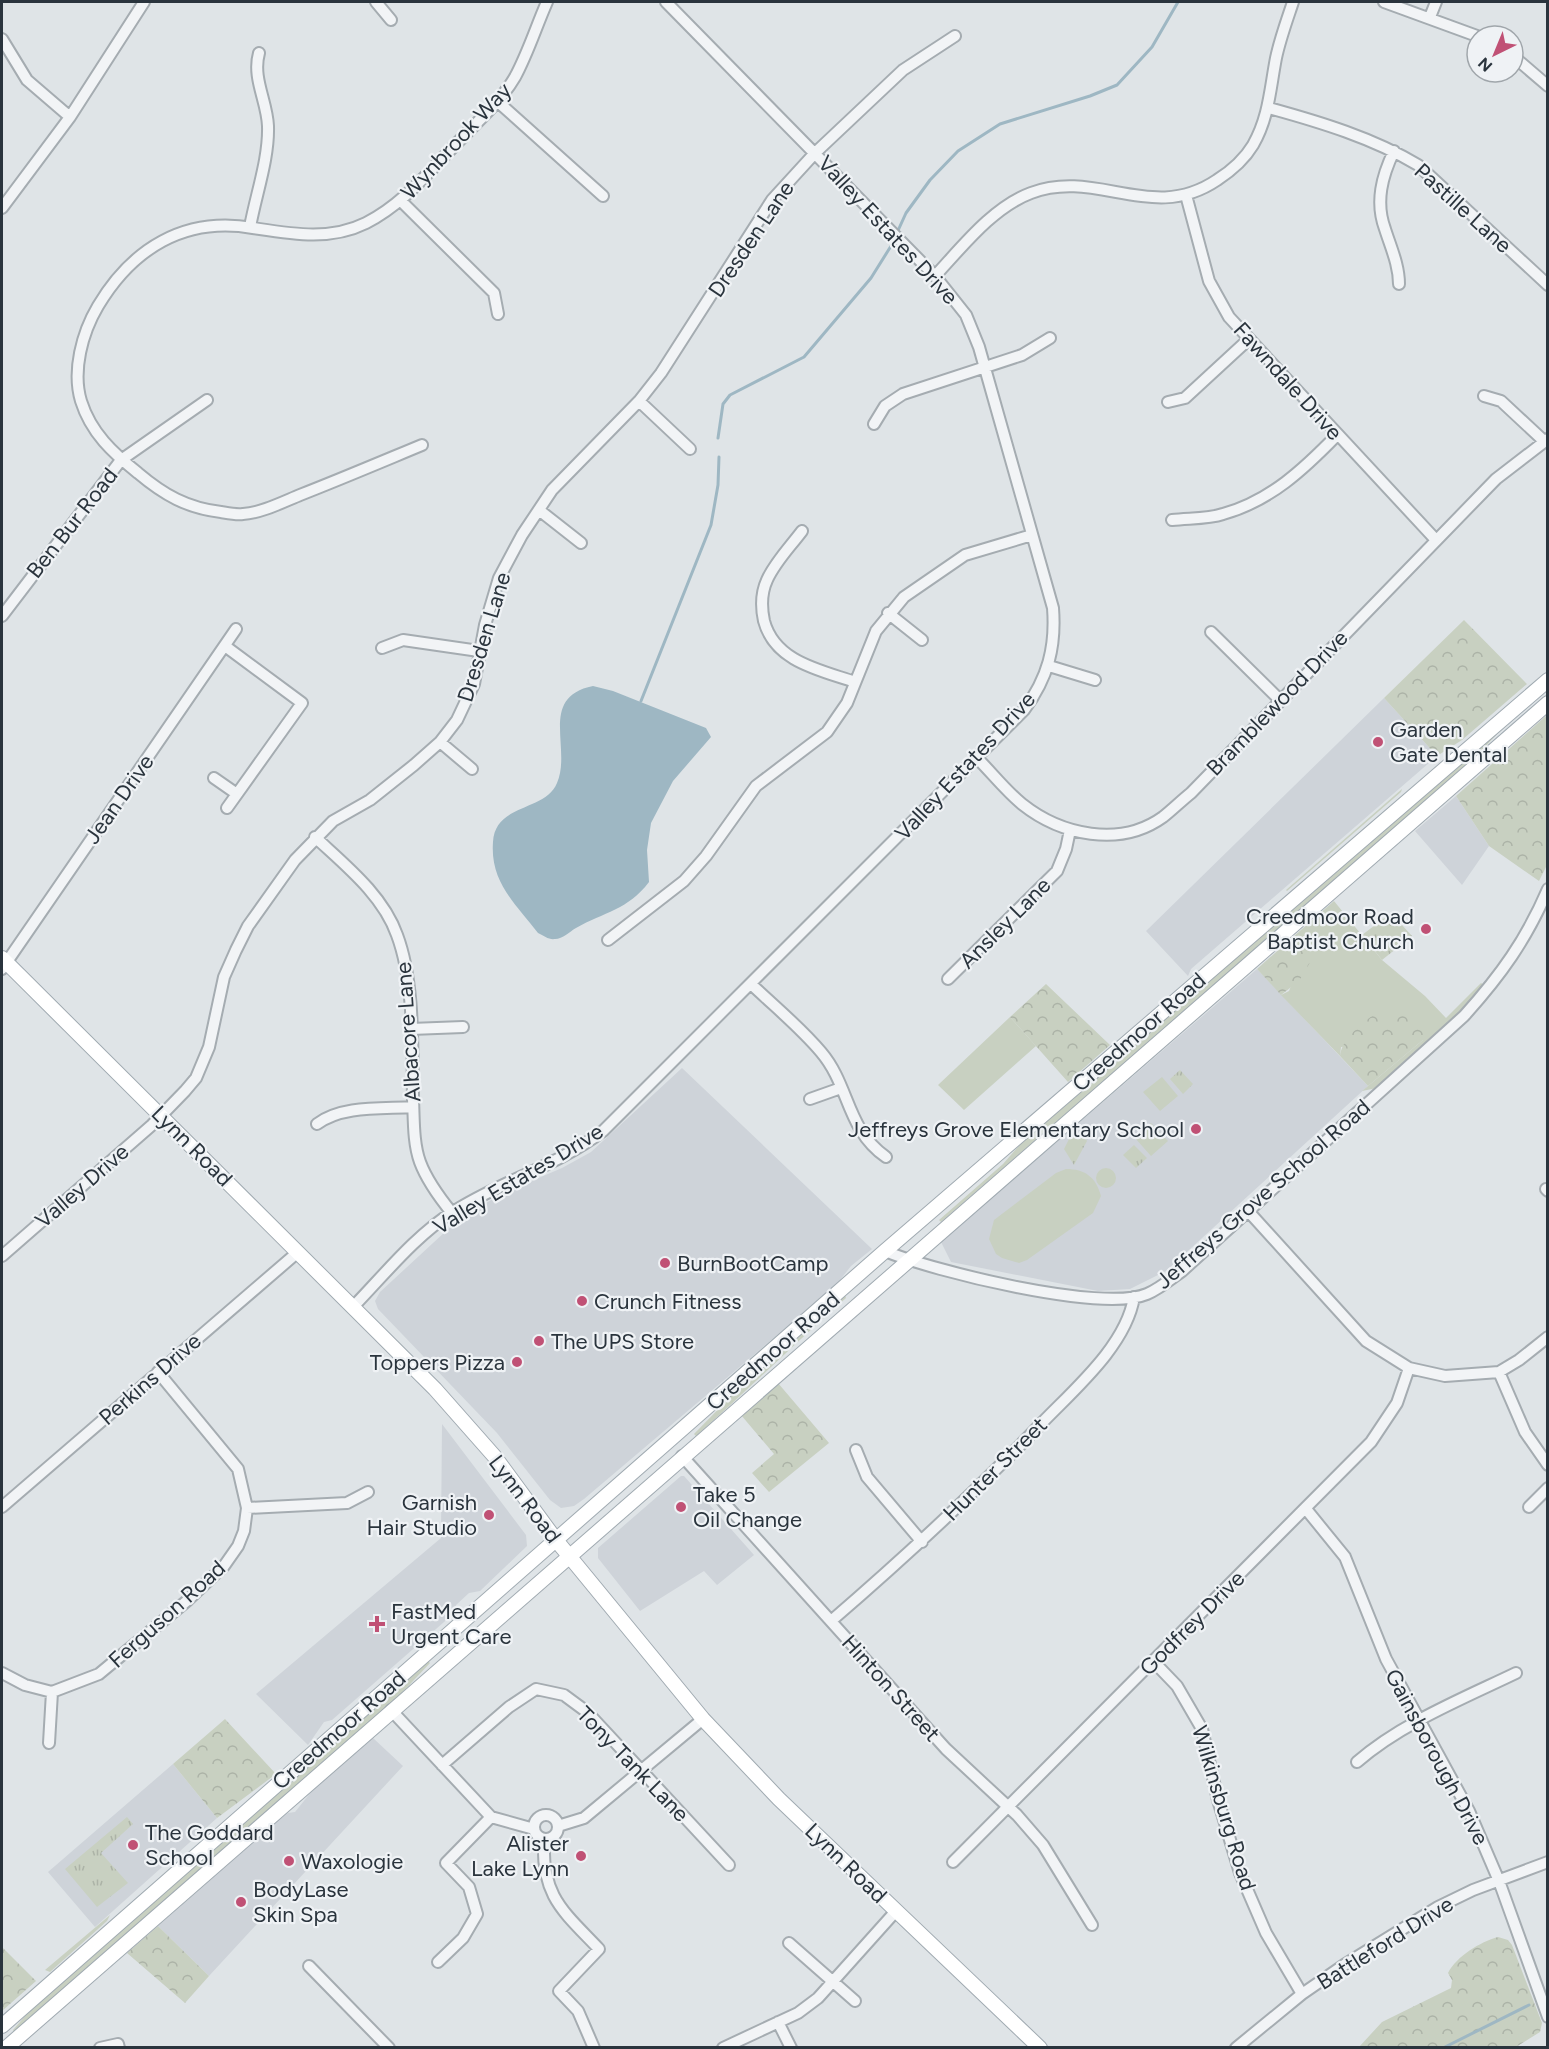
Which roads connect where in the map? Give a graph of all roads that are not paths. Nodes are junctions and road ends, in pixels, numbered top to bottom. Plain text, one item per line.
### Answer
1 (144, 2) edge
2 (376, 2) edge
3 (547, 2) edge
4 (666, 2) edge
5 (1293, 2) edge
6 (1384, 2) edge
7 (1437, 2) edge
8 (1430, 18) junction
9 (391, 21) dead end
10 (1465, 31) edge
11 (955, 36) dead end
12 (2, 39) edge
13 (259, 53) dead end
14 (1525, 65) edge
15 (1546, 82) edge
16 (497, 101) junction
17 (1269, 108) junction
18 (70, 117) junction
19 (1394, 151) junction
20 (815, 153) junction
21 (1185, 195) junction
22 (603, 196) dead end
23 (401, 201) junction
24 (2, 208) edge
25 (250, 227) junction
26 (935, 276) junction
27 (1399, 284) dead end
28 (1548, 285) edge
29 (498, 314) dead end
30 (1050, 338) dead end
31 (1249, 339) junction
32 (984, 367) junction
33 (1484, 396) dead end
34 (207, 400) dead end
35 (639, 400) junction
36 (1168, 402) dead end
37 (874, 424) dead end
38 (1337, 435) junction
39 (1546, 440) edge
40 (422, 445) dead end
41 (690, 449) dead end
42 (122, 460) junction
43 (539, 510) junction
44 (1172, 520) dead end
45 (802, 531) dead end
46 (1032, 535) junction
47 (1436, 540) junction
48 (581, 543) dead end
49 (888, 613) junction
50 (2, 616) edge
51 (236, 629) dead end
52 (1211, 632) dead end
53 (922, 640) dead end
54 (225, 646) junction
55 (382, 648) dead end
56 (479, 651) junction
57 (1049, 666) junction
58 (1095, 680) dead end
59 (1548, 680) edge
60 (855, 682) junction
61 (1280, 700) junction
62 (1548, 703) edge
63 (440, 742) junction
64 (976, 758) junction
65 (472, 769) dead end
66 (214, 778) dead end
67 (237, 794) junction
68 (227, 808) dead end
69 (1070, 830) junction
70 (315, 837) junction
71 (1548, 889) edge
72 (608, 940) dead end
73 (3, 963) edge
74 (948, 979) dead end
75 (751, 984) junction
76 (462, 1027) dead end
77 (411, 1029) junction
78 (841, 1089) junction
79 (810, 1100) dead end
80 (413, 1107) junction
81 (161, 1115) junction
82 (317, 1124) dead end
83 (886, 1157) dead end
84 (1249, 1212) junction
85 (452, 1213) junction
86 (885, 1251) junction
87 (298, 1252) junction
88 (2, 1256) edge
89 (906, 1260) junction
90 (1134, 1297) junction
91 (353, 1307) junction
92 (1548, 1337) edge
93 (1409, 1368) junction
94 (158, 1372) junction
95 (1499, 1372) junction
96 (856, 1450) dead end
97 (682, 1456) junction
98 (1548, 1465) edge
99 (1548, 1488) edge
100 (368, 1492) dead end
101 (2, 1507) edge
102 (1529, 1507) dead end
103 (246, 1508) junction
104 (1306, 1509) junction
105 (556, 1540) junction
106 (922, 1542) junction
107 (568, 1556) junction
108 (831, 1621) junction
109 (1153, 1661) junction
110 (2, 1673) edge
111 (1516, 1673) dead end
112 (52, 1692) junction
113 (391, 1710) junction
114 (703, 1719) junction
115 (1420, 1721) junction
116 (49, 1743) dead end
117 (1357, 1762) dead end
118 (442, 1765) junction
119 (642, 1769) junction
120 (1008, 1806) junction
121 (491, 1817) junction
122 (558, 1826) junction
123 (534, 1829) junction
124 (544, 1839) junction
125 (953, 1862) dead end
126 (1548, 1862) edge
127 (729, 1865) dead end
128 (1499, 1881) junction
129 (896, 1911) junction
130 (1092, 1924) dead end
131 (789, 1943) dead end
132 (438, 1962) dead end
133 (309, 1966) dead end
134 (833, 1983) junction
135 (1302, 1994) junction
136 (855, 2001) dead end
137 (1548, 2017) edge
138 (778, 2022) junction
139 (2, 2026) edge
140 (6, 2048) edge
141 (100, 2048) edge
142 (118, 2048) edge
143 (389, 2048) edge
144 (594, 2048) edge
145 (723, 2048) edge
146 (791, 2048) edge
147 (1040, 2048) edge
148 (1236, 2048) edge

1 - 18 street
2 - 9 street
3 - 16 street, Wynbrook Way
4 - 20 street, Valley Estates Drive
5 - 17 street
6 - 8 street
7 - 8 street
8 - 10 street
11 - 20 street, Dresden Lane
12 - 18 street
13 - 25 street
14 - 15 street
16 - 22 street
16 - 23 street, Wynbrook Way
17 - 19 street, Pastille Lane
17 - 21 street
18 - 24 street
19 - 27 street
19 - 28 street, Pastille Lane
20 - 26 street, Valley Estates Drive
20 - 35 street, Dresden Lane
21 - 26 street
21 - 31 street, Fawndale Drive
23 - 25 street, Wynbrook Way
23 - 29 street
25 - 42 street, Wynbrook Way
26 - 32 street, Valley Estates Drive
30 - 32 street
31 - 36 street
31 - 38 street, Fawndale Drive
32 - 37 street
32 - 46 street, Valley Estates Drive
33 - 39 street
34 - 42 street, Ben Bur Road
35 - 41 street
35 - 43 street, Dresden Lane
38 - 44 street
38 - 47 street, Fawndale Drive
39 - 47 street, Bramblewood Drive
40 - 42 street, Wynbrook Way
42 - 50 street, Ben Bur Road
43 - 48 street
43 - 56 street, Dresden Lane
45 - 60 street
46 - 49 street
46 - 57 street, Valley Estates Drive
47 - 61 street, Bramblewood Drive
49 - 53 street
49 - 60 street
51 - 54 street, Jean Drive
52 - 61 street
54 - 67 street
54 - 73 street, Jean Drive
55 - 56 street
56 - 63 street, Dresden Lane
57 - 58 street
57 - 64 street, Valley Estates Drive
59 - 86 main road, Creedmoor Road
60 - 72 street
61 - 69 street, Bramblewood Drive
62 - 89 main road, Creedmoor Road
63 - 65 street
63 - 70 street, Dresden Lane
64 - 69 street, Bramblewood Drive
64 - 75 street, Valley Estates Drive
66 - 67 street
67 - 68 street
69 - 74 street, Ansley Lane
70 - 77 street, Albacore Lane
70 - 81 street, Dresden Lane
71 - 84 street, Jeffreys Grove School Road
73 - 81 main road, Lynn Road
75 - 78 street
75 - 85 street, Valley Estates Drive
76 - 77 street
77 - 80 street, Albacore Lane
78 - 79 street
78 - 83 street
80 - 82 street
80 - 85 street, Albacore Lane
81 - 87 main road, Lynn Road
81 - 88 street, Valley Drive
84 - 90 street, Jeffreys Grove School Road
84 - 93 street
85 - 91 street, Valley Estates Drive
86 - 89 street, Jeffreys Grove School Road
86 - 105 main road, Creedmoor Road
87 - 91 main road, Lynn Road
87 - 94 street, Perkins Drive
89 - 90 street, Jeffreys Grove School Road
89 - 97 main road, Creedmoor Road
90 - 106 street, Hunter Street
91 - 105 main road, Lynn Road
92 - 95 street
93 - 95 street
93 - 104 street, Godfrey Drive
94 - 101 street, Perkins Drive
94 - 103 street, Ferguson Road
95 - 98 street
96 - 106 street
97 - 107 main road, Creedmoor Road
97 - 108 street, Hinton Street
99 - 102 street
100 - 103 street
103 - 112 street, Ferguson Road
104 - 109 street, Godfrey Drive
104 - 115 street, Gainsborough Drive
105 - 107 main road, Lynn Road
105 - 139 main road, Creedmoor Road
106 - 108 street, Hunter Street
107 - 113 main road, Creedmoor Road
107 - 114 main road, Lynn Road
108 - 120 street, Hinton Street
109 - 120 street, Godfrey Drive
109 - 135 street, Wilkinsburg Road
110 - 112 street
111 - 115 street
112 - 116 street
113 - 118 street
113 - 140 main road, Creedmoor Road
114 - 119 street
114 - 129 main road, Lynn Road
115 - 117 street
115 - 128 street, Gainsborough Drive
118 - 119 street, Tony Tank Lane
118 - 121 street
119 - 122 street
119 - 127 street, Tony Tank Lane
120 - 125 street, Godfrey Drive
120 - 130 street, Hinton Street
121 - 123 street
121 - 132 street
122 - 123 street
122 - 124 street
123 - 124 street
124 - 144 street
126 - 128 street, Battleford Drive
128 - 135 street, Battleford Drive
128 - 137 street, Gainsborough Drive
129 - 134 street
129 - 147 main road, Lynn Road
131 - 134 street
133 - 143 street
134 - 136 street
134 - 138 street
135 - 148 street, Battleford Drive
138 - 145 street
138 - 146 street
141 - 142 street

